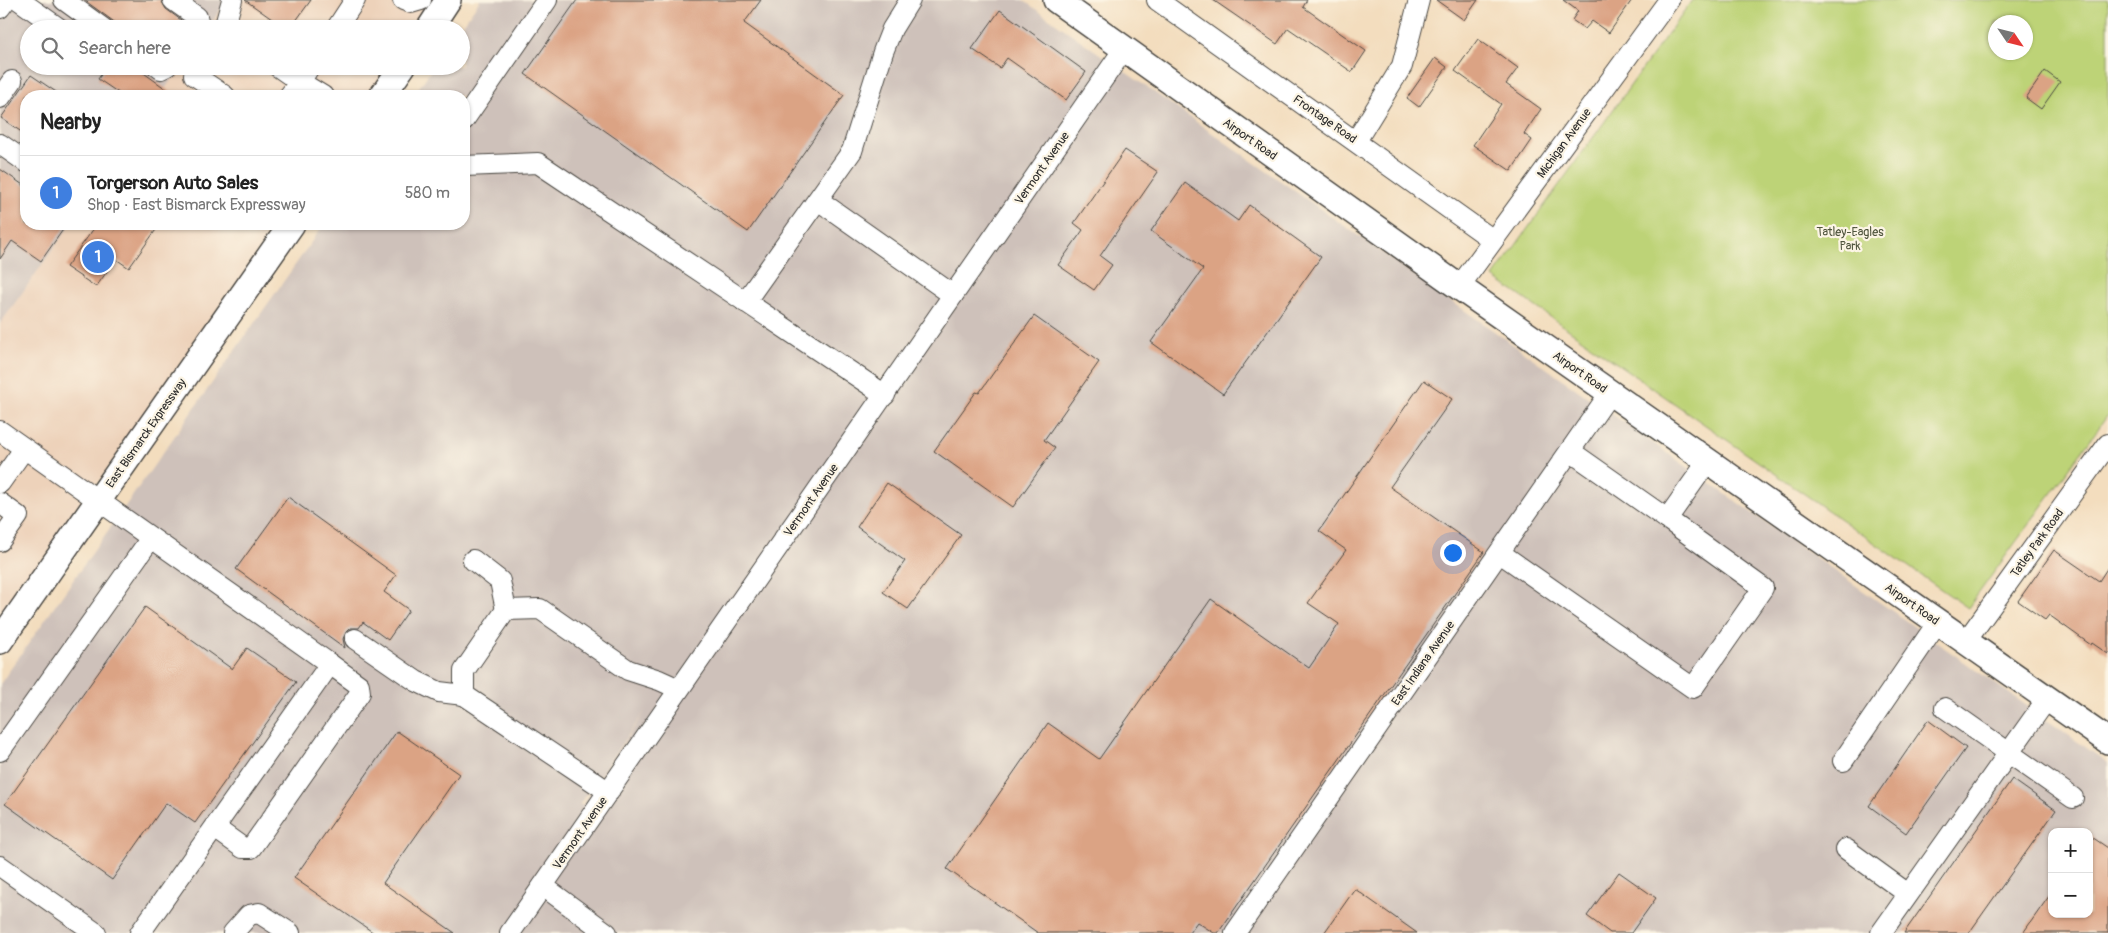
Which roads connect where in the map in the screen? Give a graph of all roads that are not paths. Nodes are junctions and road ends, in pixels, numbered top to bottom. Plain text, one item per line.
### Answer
1 (6, 0) edge
2 (19, 0) edge
3 (64, 0) edge
4 (173, 0) edge
5 (232, 0) edge
6 (355, 0) edge
7 (403, 0) edge
8 (421, 0) edge
9 (448, 0) edge
10 (547, 0) edge
11 (910, 0) edge
12 (1056, 0) edge
13 (1157, 0) edge
14 (1419, 0) edge
15 (1669, 0) edge
16 (0, 8) edge
17 (47, 20) edge
18 (92, 20) edge
19 (198, 20) edge
20 (226, 20) edge
21 (342, 20) edge
22 (435, 20) edge
23 (1124, 49) junction
24 (194, 75) edge
25 (396, 75) edge
26 (12, 81) dead end
27 (300, 81) edge
28 (215, 90) edge
29 (314, 90) edge
30 (386, 90) edge
31 (0, 98) edge
32 (470, 111) edge
33 (1356, 141) junction
34 (0, 144) edge
35 (20, 158) edge
36 (470, 166) edge
37 (818, 200) junction
38 (288, 230) edge
39 (1493, 240) junction
40 (1459, 287) junction
41 (953, 295) junction
42 (745, 302) junction
43 (1610, 393) junction
44 (885, 395) junction
45 (0, 432) edge
46 (2108, 444) edge
47 (24, 449) junction
48 (1570, 452) junction
49 (1708, 462) junction
50 (0, 483) edge
51 (99, 500) junction
52 (0, 503) edge
53 (1667, 519) junction
54 (152, 538) junction
55 (0, 542) edge
56 (1500, 553) junction
57 (473, 560) dead end
58 (506, 610) junction
59 (1938, 622) junction
60 (355, 640) dead end
61 (1966, 641) junction
62 (0, 642) edge
63 (330, 664) junction
64 (680, 689) junction
65 (464, 694) junction
66 (2047, 699) junction
67 (1945, 708) dead end
68 (2108, 741) edge
69 (0, 751) edge
70 (2009, 753) junction
71 (1843, 761) dead end
72 (609, 792) junction
73 (2073, 798) dead end
74 (215, 828) junction
75 (1846, 849) dead end
76 (0, 866) edge
77 (543, 886) junction
78 (1908, 894) junction
79 (96, 933) edge
80 (140, 933) edge
81 (233, 933) edge
82 (290, 933) edge
83 (510, 933) edge
84 (607, 933) edge
85 (1235, 933) edge
86 (1881, 933) edge

1 - 16 street
2 - 17 street
3 - 18 street
4 - 19 street
5 - 20 street
6 - 21 street
7 - 8 street
9 - 22 main road
10 - 32 street
11 - 37 street
12 - 23 main road, Airport Road
13 - 33 street, Frontage Road
14 - 33 street
15 - 39 street, Michigan Avenue
23 - 40 main road, Airport Road
23 - 41 street, Vermont Avenue
24 - 28 street
25 - 30 main road
26 - 31 street
27 - 29 street
33 - 39 street, Frontage Road
34 - 35 street
36 - 42 street
37 - 41 street
37 - 42 street
38 - 51 main road, East Bismarck Expressway
39 - 40 street, Michigan Avenue
40 - 43 main road, Airport Road
41 - 44 street, Vermont Avenue
42 - 44 street
43 - 48 street, East Indiana Avenue
43 - 49 main road, Airport Road
44 - 64 street, Vermont Avenue
45 - 47 street
46 - 61 street, Tatley Park Road
47 - 50 street
47 - 51 street
48 - 53 street
48 - 56 street, East Indiana Avenue
49 - 53 street
49 - 59 main road, Airport Road
51 - 54 street
51 - 62 main road, East Bismarck Expressway
52 - 55 street
53 - 56 street
54 - 63 street
54 - 69 street
56 - 85 street, East Indiana Avenue
57 - 58 street
58 - 64 street
58 - 65 street
59 - 61 main road, Airport Road
59 - 71 street
60 - 65 street
61 - 66 main road, Airport Road
63 - 74 street
63 - 74 street
64 - 72 street, Vermont Avenue
65 - 72 street
66 - 68 main road, Airport Road
66 - 70 street
67 - 70 street
70 - 73 street
70 - 78 street
72 - 77 street, Vermont Avenue
74 - 80 street
75 - 78 street
76 - 79 street
77 - 83 street, Vermont Avenue
77 - 84 street
78 - 86 street
81 - 82 street

